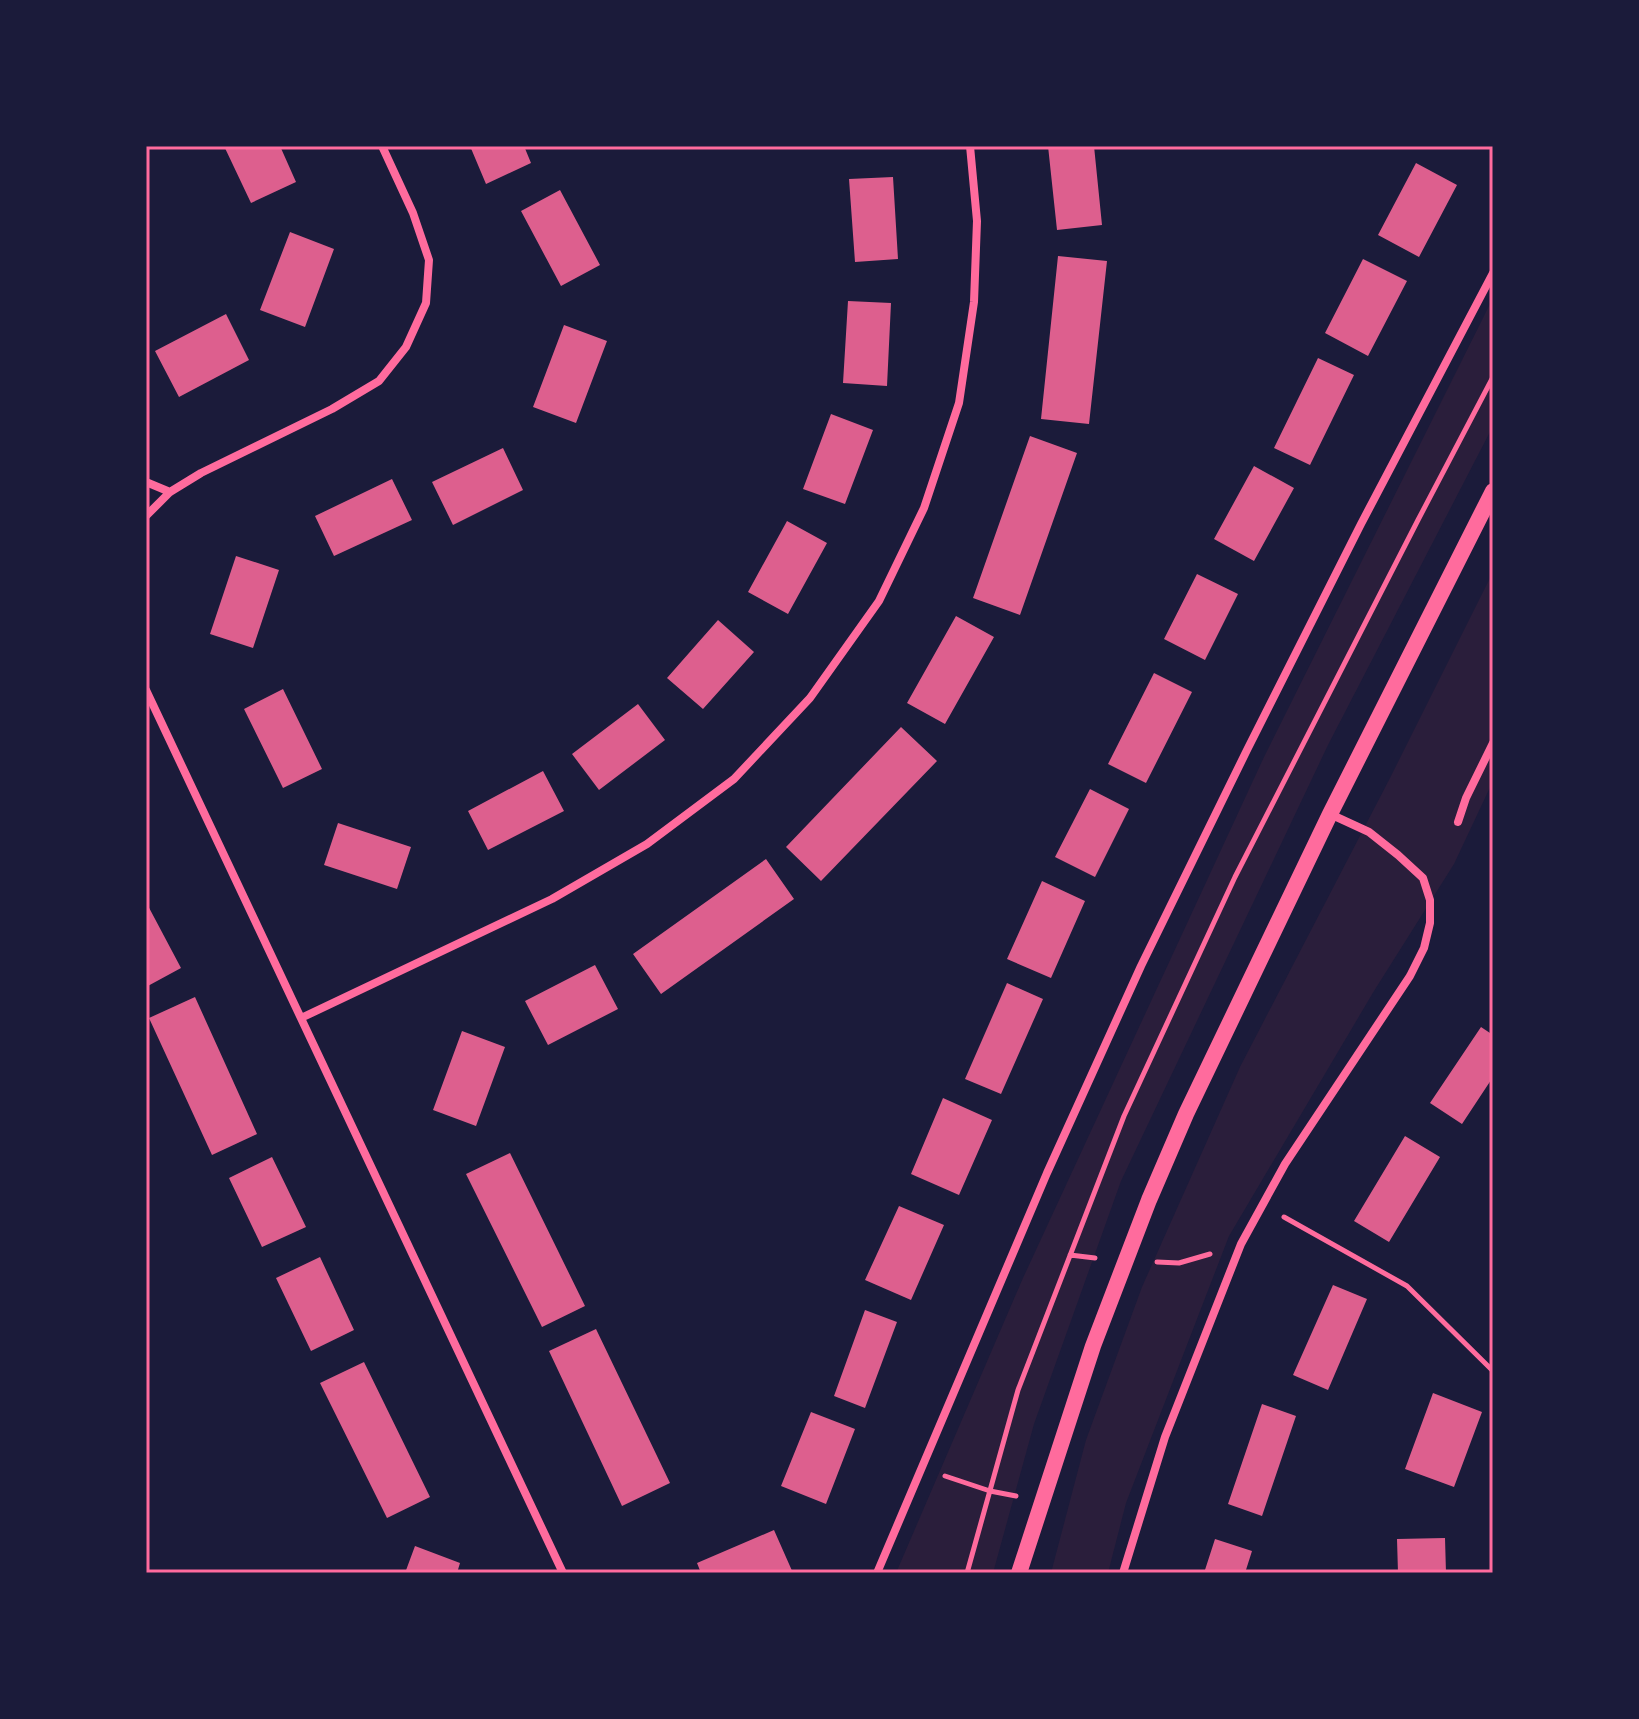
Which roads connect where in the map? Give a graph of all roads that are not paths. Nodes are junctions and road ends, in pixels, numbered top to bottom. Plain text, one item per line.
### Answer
1 (382, 146) edge
2 (970, 146) edge
3 (1493, 273) edge
4 (146, 482) edge
5 (1493, 491) edge
6 (170, 492) junction
7 (146, 516) edge
8 (146, 690) edge
9 (1493, 743) edge
10 (1330, 814) junction
11 (1458, 822) dead end
12 (301, 1018) junction
13 (563, 1573) edge
14 (877, 1573) edge
15 (1019, 1573) edge
16 (1123, 1573) edge

1 - 6 street
2 - 12 street
3 - 14 street
4 - 6 street
5 - 10 main road
6 - 7 street
8 - 12 street
9 - 11 street
10 - 15 main road
10 - 16 street
12 - 13 street

